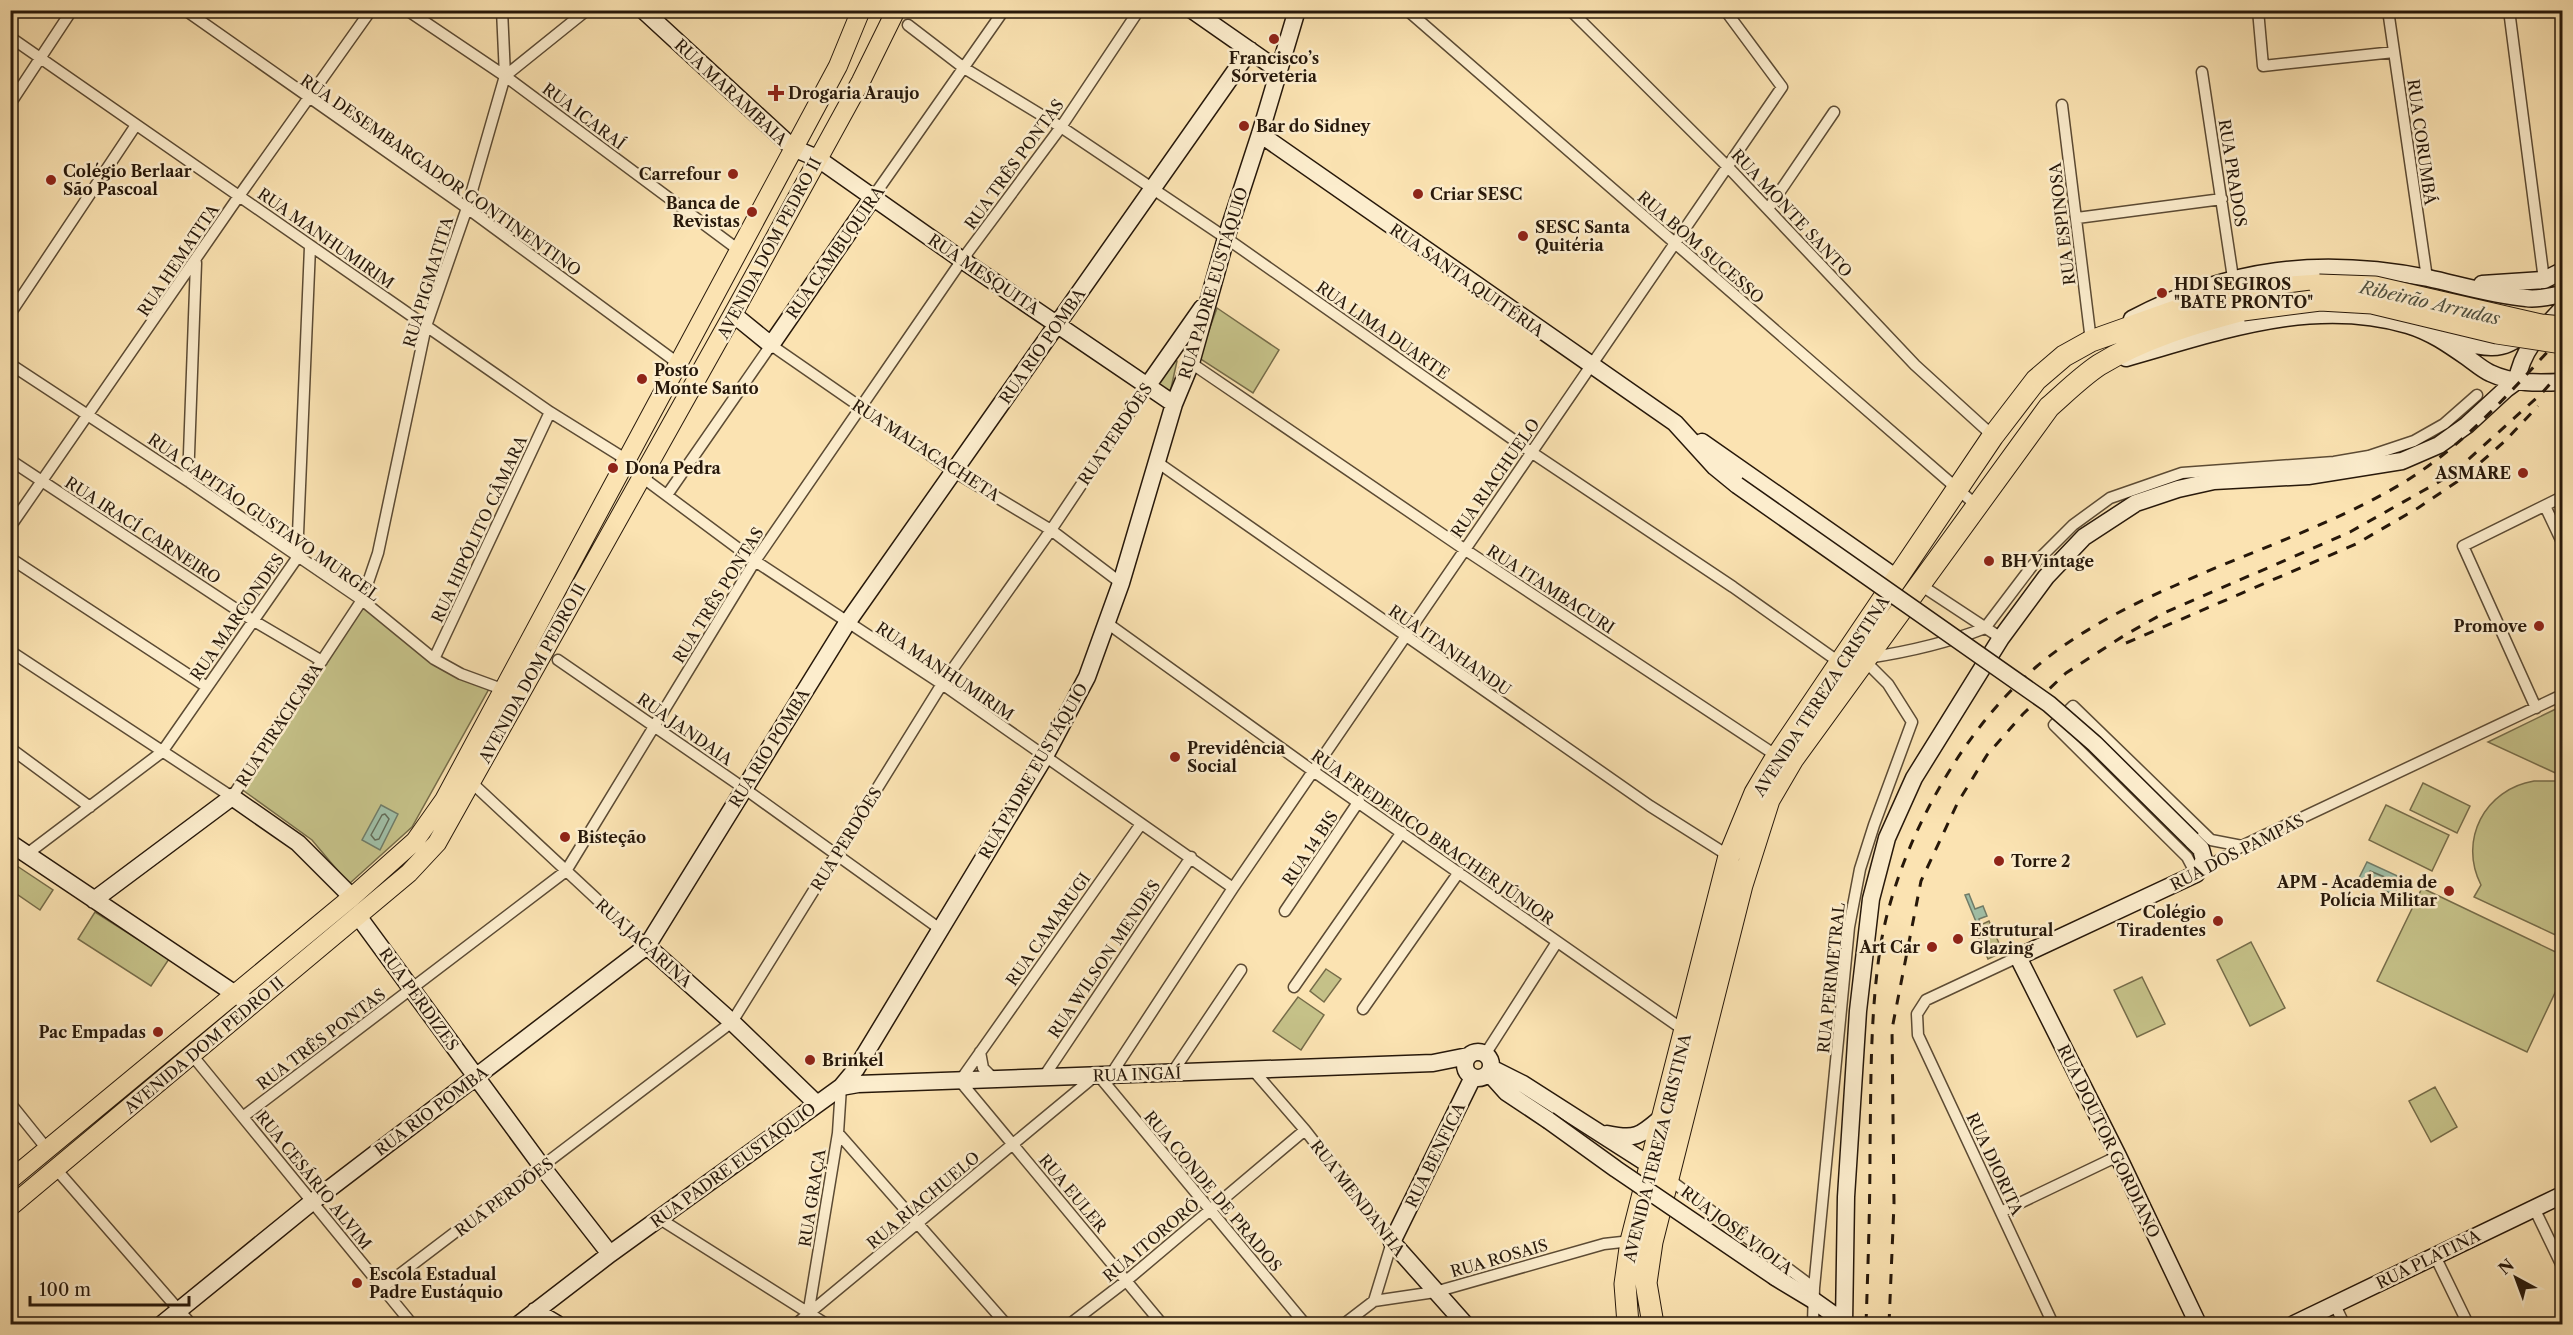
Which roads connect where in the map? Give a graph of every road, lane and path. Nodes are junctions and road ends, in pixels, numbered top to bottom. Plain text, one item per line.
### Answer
1 (72, 10) edge
2 (185, 10) edge
3 (371, 10) edge
4 (406, 10) edge
5 (502, 10) edge
6 (588, 10) edge
7 (643, 10) edge
8 (861, 10) edge
9 (896, 10) edge
10 (1004, 10) edge
11 (1139, 10) edge
12 (1192, 10) edge
13 (1297, 10) edge
14 (1407, 10) edge
15 (1570, 10) edge
16 (1725, 10) edge
17 (2258, 10) edge
18 (2388, 10) edge
19 (2509, 10) edge
20 (908, 25) dead end
21 (10, 37) edge
22 (1250, 50) junction
23 (2394, 52) junction
24 (41, 58) junction
25 (964, 68) junction
26 (1278, 70) junction
27 (2202, 72) dead end
28 (505, 76) junction
29 (309, 99) junction
30 (10, 104) edge
31 (2062, 105) dead end
32 (1834, 112) dead end
33 (136, 125) junction
34 (1061, 127) junction
35 (1260, 134) junction
36 (793, 148) junction
37 (817, 158) junction
38 (1728, 166) junction
39 (1152, 188) junction
40 (239, 196) junction
41 (873, 197) junction
42 (2222, 199) junction
43 (467, 208) junction
44 (1768, 209) junction
45 (2077, 218) junction
46 (1226, 238) junction
47 (1674, 243) junction
48 (310, 247) junction
49 (740, 251) junction
50 (962, 261) junction
51 (196, 262) junction
52 (2562, 271) edge
53 (2233, 278) junction
54 (2427, 278) junction
55 (2544, 280) junction
56 (2461, 285) junction
57 (2506, 294) junction
58 (1211, 295) junction
59 (2561, 300) edge
60 (10, 314) edge
61 (734, 314) junction
62 (1058, 324) junction
63 (426, 326) junction
64 (2531, 326) junction
65 (2562, 327) edge
66 (2436, 335) junction
67 (2091, 341) junction
68 (2562, 343) edge
69 (771, 345) junction
70 (1191, 363) junction
71 (10, 364) edge
72 (679, 364) junction
73 (1590, 366) junction
74 (2099, 366) junction
75 (2517, 381) junction
76 (2562, 382) edge
77 (1148, 385) junction
78 (2477, 395) dead end
79 (1174, 404) junction
80 (860, 408) junction
81 (550, 412) junction
82 (89, 415) junction
83 (1675, 423) junction
84 (1992, 436) junction
85 (1531, 452) junction
86 (10, 460) edge
87 (627, 460) junction
88 (1157, 462) junction
89 (953, 471) junction
90 (642, 477) junction
91 (188, 481) junction
92 (41, 482) junction
93 (1957, 489) junction
94 (668, 495) junction
95 (2562, 497) edge
96 (1976, 505) junction
97 (2545, 506) junction
98 (10, 527) edge
99 (1051, 530) junction
100 (2562, 542) edge
101 (1464, 549) junction
102 (10, 558) edge
103 (297, 558) junction
104 (755, 561) junction
105 (1909, 581) junction
106 (1121, 583) junction
107 (362, 600) junction
108 (254, 621) junction
109 (847, 623) junction
110 (1107, 623) junction
111 (1986, 628) junction
112 (1404, 637) junction
113 (2001, 638) junction
114 (10, 651) edge
115 (434, 659) junction
116 (1865, 659) junction
117 (558, 660) dead end
118 (322, 661) junction
119 (1839, 662) junction
120 (942, 684) junction
121 (207, 687) junction
122 (502, 689) junction
123 (2562, 695) edge
124 (2536, 708) junction
125 (654, 725) junction
126 (10, 748) edge
127 (162, 752) junction
128 (1777, 756) junction
129 (1044, 758) junction
130 (1313, 771) junction
131 (471, 782) junction
132 (745, 789) junction
133 (232, 797) junction
134 (1359, 801) junction
135 (90, 807) junction
136 (1141, 824) junction
137 (1402, 831) junction
138 (10, 843) edge
139 (2197, 845) junction
140 (2242, 846) junction
141 (27, 854) junction
142 (837, 854) junction
143 (1729, 856) junction
144 (1191, 857) junction
145 (566, 871) junction
146 (1459, 872) junction
147 (2196, 874) junction
148 (1233, 888) junction
149 (352, 897) junction
150 (94, 900) junction
151 (1285, 911) dead end
152 (358, 916) junction
153 (940, 929) junction
154 (1557, 942) junction
155 (647, 946) junction
156 (2018, 957) junction
157 (1241, 970) dead end
158 (1294, 987) dead end
159 (413, 989) junction
160 (235, 993) junction
161 (251, 1006) junction
162 (1363, 1009) dead end
163 (1917, 1014) joint
164 (732, 1022) junction
165 (1685, 1031) junction
166 (980, 1052) junction
167 (192, 1055) junction
168 (1479, 1066) junction
169 (1176, 1068) junction
170 (1253, 1070) junction
171 (477, 1076) junction
172 (1102, 1076) junction
173 (1064, 1077) junction
174 (1043, 1078) junction
175 (994, 1079) junction
176 (960, 1081) junction
177 (841, 1086) junction
178 (1069, 1098) junction
179 (10, 1103) edge
180 (817, 1104) junction
181 (244, 1116) junction
182 (1661, 1118) junction
183 (1305, 1130) junction
184 (838, 1133) junction
185 (1601, 1133) junction
186 (1013, 1145) junction
187 (47, 1149) junction
188 (2118, 1156) junction
189 (1649, 1164) junction
190 (543, 1168) junction
191 (56, 1169) junction
192 (10, 1180) edge
193 (1670, 1180) junction
194 (2562, 1195) edge
195 (312, 1202) junction
196 (10, 1207) edge
197 (2534, 1208) junction
198 (1209, 1211) junction
199 (2001, 1212) junction
200 (660, 1219) junction
201 (917, 1226) junction
202 (1631, 1241) junction
203 (1392, 1242) junction
204 (610, 1254) junction
205 (2435, 1256) junction
206 (2562, 1266) edge
207 (1126, 1281) junction
208 (383, 1287) junction
209 (1435, 1292) junction
210 (1814, 1294) junction
211 (1374, 1301) junction
212 (2335, 1305) junction
213 (180, 1310) junction
214 (535, 1311) junction
215 (808, 1315) junction
216 (1844, 1323) edge
217 (162, 1324) edge
218 (192, 1324) edge
219 (412, 1324) edge
220 (519, 1324) edge
221 (557, 1324) edge
222 (796, 1324) edge
223 (826, 1324) edge
224 (1006, 1324) edge
225 (1070, 1324) edge
226 (1162, 1324) edge
227 (1305, 1324) edge
228 (1344, 1324) edge
229 (1465, 1324) edge
230 (1628, 1324) edge
231 (1653, 1324) edge
232 (1813, 1324) edge
233 (2053, 1324) edge
234 (2198, 1324) edge
235 (2294, 1324) edge
236 (2344, 1324) edge
237 (2468, 1324) edge

1 - 24 street
2 - 29 street, RUA DESEMBARGADOR CONTINENTINO
3 - 29 street, RUA HEMATITA
4 - 28 street, RUA ICARAÍ
5 - 28 street
6 - 28 street
7 - 36 street, RUA MARAMBAIA
8 - 36 main road, AVENIDA DOM PEDRO II
9 - 37 main road, AVENIDA DOM PEDRO II
10 - 25 street, RUA CAMBUQUIRA
11 - 34 street, RUA TRÊS PONTAS
12 - 22 street
13 - 26 street, RUA PADRE EUSTÁQUIO
14 - 47 street, RUA BOM SUCESSO
15 - 38 street, RUA MONTE SANTO
16 - 38 street, RUA RIACHUELO
17 - 23 street
18 - 23 street, RUA CORUMBÁ
19 - 55 street
20 - 25 street, RUA LIMA DUARTE
21 - 24 street, RUA MANHUMIRIM
22 - 26 street
22 - 39 street, RUA RIO POMBA
23 - 54 street, RUA CORUMBÁ
24 - 30 street
24 - 33 street, RUA MANHUMIRIM
25 - 34 street, RUA LIMA DUARTE
25 - 41 street, RUA CAMBUQUIRA
26 - 35 street, RUA PADRE EUSTÁQUIO
27 - 42 street, RUA PRADOS
28 - 43 street, RUA PIGMATITA
28 - 49 street, RUA ICARAÍ
29 - 40 street, RUA HEMATITA
29 - 43 street, RUA DESEMBARGADOR CONTINENTINO
31 - 45 street, RUA ESPINOSA
32 - 44 street
33 - 40 street, RUA MANHUMIRIM
33 - 60 street
34 - 39 street, RUA LIMA DUARTE
34 - 50 street, RUA TRÊS PONTAS
35 - 46 street, RUA PADRE EUSTÁQUIO
35 - 73 street, RUA SANTA QUITÉRIA
36 - 37 street, RUA MESQUITA
36 - 49 main road, AVENIDA DOM PEDRO II
37 - 41 street, RUA MESQUITA
37 - 61 main road, AVENIDA DOM PEDRO II
38 - 44 street, RUA MONTE SANTO
38 - 47 street, RUA RIACHUELO
39 - 46 street, RUA LIMA DUARTE
39 - 62 street, RUA RIO POMBA
40 - 48 street, RUA MANHUMIRIM
40 - 51 street, RUA HEMATITA
41 - 50 street, RUA MESQUITA
41 - 69 street, RUA CAMBUQUIRA
42 - 45 street
42 - 53 street, RUA PRADOS
43 - 63 street, RUA PIGMATITA
43 - 72 street, RUA DESEMBARGADOR CONTINENTINO
44 - 84 street, RUA MONTE SANTO
45 - 67 street, RUA ESPINOSA
46 - 58 street, RUA PADRE EUSTÁQUIO
46 - 85 street, RUA LIMA DUARTE
47 - 73 street, RUA RIACHUELO
47 - 93 street, RUA BOM SUCESSO
48 - 63 street, RUA MANHUMIRIM
48 - 103 street, RUA MARCONDES
49 - 72 main road, AVENIDA DOM PEDRO II
50 - 62 street, RUA MESQUITA
50 - 80 street, RUA TRÊS PONTAS
51 - 82 street, RUA HEMATITA
51 - 91 street
52 - 55 street
53 - 54 street, AVENIDA TEREZA CRISTINA
53 - 67 street, AVENIDA TEREZA CRISTINA
54 - 56 street, AVENIDA TEREZA CRISTINA
55 - 56 street
56 - 57 street, AVENIDA TEREZA CRISTINA
57 - 59 street, AVENIDA TEREZA CRISTINA
57 - 64 street
58 - 70 street, RUA PADRE EUSTÁQUIO
58 - 77 street, RUA PERDÕES
59 - 64 street
59 - 75 street
61 - 69 street, RUA MALACACHETA
61 - 90 main road, AVENIDA DOM PEDRO II
62 - 77 street, RUA MESQUITA
62 - 89 street, RUA RIO POMBA
63 - 81 street, RUA MANHUMIRIM
63 - 107 street, RUA PIGMATITA
64 - 66 street
65 - 67 highway, AVENIDA TEREZA CRISTINA, bridge
66 - 74 street, AVENIDA TEREZA CRISTINA
66 - 75 street, AVENIDA TEREZA CRISTINA
67 - 84 highway, AVENIDA TEREZA CRISTINA
68 - 74 highway, AVENIDA TEREZA CRISTINA, bridge
69 - 80 street, RUA MALACACHETA
69 - 94 street, RUA CAMBUQUIRA
70 - 79 street, RUA PADRE EUSTÁQUIO
70 - 101 street, RUA ITAMBACURI
71 - 82 street, RUA CAPITÃO GUSTAVO MURGEL
72 - 87 main road, AVENIDA DOM PEDRO II
73 - 83 street, RUA SANTA QUITÉRIA
73 - 85 street, RUA RIACHUELO
74 - 96 highway, AVENIDA TEREZA CRISTINA
75 - 76 street, AVENIDA TEREZA CRISTINA
75 - 113 street
77 - 79 street, RUA MESQUITA
77 - 99 street, RUA PERDÕES
78 - 111 street
79 - 88 street, RUA PADRE EUSTÁQUIO
80 - 89 street, RUA MALACACHETA
80 - 104 street, RUA TRÊS PONTAS
81 - 87 street, RUA MANHUMIRIM
81 - 115 street, RUA HIPÓLITO CÂMARA
82 - 91 street, RUA CAPITÃO GUSTAVO MURGEL
82 - 92 street, RUA HEMATITA
83 - 105 street, RUA SANTA QUITÉRIA
83 - 139 street, RUA SANTA QUITÉRIA, bridge
84 - 93 highway, AVENIDA TEREZA CRISTINA
85 - 101 street, RUA RIACHUELO
85 - 119 street, RUA LIMA DUARTE
86 - 92 street, RUA IRACÍ CARNEIRO
87 - 122 main road, AVENIDA DOM PEDRO II
88 - 106 street, RUA PADRE EUSTÁQUIO
88 - 112 street, RUA ITANHANDU
89 - 99 street, RUA MALACACHETA
89 - 109 street, RUA RIO POMBA
90 - 94 street, RUA MANHUMIRIM
90 - 131 main road, AVENIDA DOM PEDRO II
91 - 103 street, RUA CAPITÃO GUSTAVO MURGEL
92 - 98 street, RUA HEMATITA
92 - 108 street, RUA IRACÍ CARNEIRO
93 - 96 street, RUA BOM SUCESSO
93 - 105 highway, AVENIDA TEREZA CRISTINA
94 - 104 street, RUA MANHUMIRIM
95 - 97 street
96 - 105 highway, AVENIDA TEREZA CRISTINA
97 - 100 street
97 - 124 street
99 - 106 street, RUA MALACACHETA
99 - 120 street, RUA PERDÕES
101 - 112 street, RUA RIACHUELO
101 - 128 street, RUA ITAMBACURI
102 - 121 street
103 - 107 street, RUA CAPITÃO GUSTAVO MURGEL
103 - 108 street, RUA MARCONDES
104 - 109 street, RUA MANHUMIRIM
104 - 125 street, RUA TRÊS PONTAS
105 - 111 street, RUA SANTA QUITÉRIA
105 - 116 highway, AVENIDA TEREZA CRISTINA
105 - 119 highway, AVENIDA TEREZA CRISTINA
106 - 110 street, RUA PADRE EUSTÁQUIO
107 - 115 street, RUA CAPITÃO GUSTAVO MURGEL
107 - 118 street, RUA PIRACICABA
108 - 118 street, RUA IRACÍ CARNEIRO
108 - 121 street, RUA MARCONDES
109 - 120 street, RUA MANHUMIRIM
109 - 132 street, RUA RIO POMBA
110 - 129 street, RUA PADRE EUSTÁQUIO
110 - 130 street, RUA FREDERICO BRACHER JÚNIOR
111 - 113 street, RUA SANTA QUITÉRIA
111 - 116 street
112 - 130 street, RUA RIACHUELO
112 - 143 street, RUA ITANHANDU
113 - 216 street
114 - 127 street
115 - 122 street, RUA CAPITÃO GUSTAVO MURGEL
116 - 193 highway, AVENIDA TEREZA CRISTINA
116 - 210 street, RUA PERIMETRAL
117 - 125 street, RUA JANDAIA
118 - 133 street, RUA PIRACICABA
119 - 128 highway, AVENIDA TEREZA CRISTINA
120 - 129 street, RUA MANHUMIRIM
120 - 142 street, RUA PERDÕES
121 - 127 street, RUA MARCONDES
122 - 149 main road, AVENIDA DOM PEDRO II
123 - 124 street, RUA DOS PAMPAS
124 - 140 street, RUA DOS PAMPAS
125 - 132 street, RUA JANDAIA
125 - 145 street, RUA TRÊS PONTAS
126 - 135 street
127 - 133 street
127 - 135 street, RUA MARCONDES
128 - 143 highway, AVENIDA TEREZA CRISTINA
129 - 136 street, RUA MANHUMIRIM
129 - 153 street, RUA PADRE EUSTÁQUIO
130 - 134 street, RUA FREDERICO BRACHER JÚNIOR
130 - 148 street, RUA RIACHUELO
131 - 145 street, RUA JACARINA
131 - 152 main road, AVENIDA DOM PEDRO II
132 - 142 street, RUA JANDAIA
132 - 155 street, RUA RIO POMBA
133 - 149 street
133 - 150 street, RUA PIRACICABA
134 - 137 street, RUA FREDERICO BRACHER JÚNIOR
134 - 151 street, RUA 14 BIS
135 - 141 street, RUA MARCONDES
136 - 144 street, RUA MANHUMIRIM
136 - 166 street, RUA CAMARUGI
137 - 146 street, RUA FREDERICO BRACHER JÚNIOR
137 - 158 street
138 - 141 street
139 - 140 street
139 - 147 street
140 - 147 street, RUA DOS PAMPAS
140 - 147 street
141 - 150 street
142 - 153 street, RUA JANDAIA
142 - 164 street, RUA PERDÕES
143 - 165 highway, AVENIDA TEREZA CRISTINA
144 - 148 street, RUA MANHUMIRIM
144 - 174 street, RUA WILSON MENDES
145 - 155 street, RUA JACARINA
145 - 159 street, RUA TRÊS PONTAS
146 - 154 street, RUA FREDERICO BRACHER JÚNIOR
146 - 162 street
147 - 156 street, RUA DOS PAMPAS
148 - 172 street
149 - 160 main road, AVENIDA DOM PEDRO II
150 - 160 street
152 - 159 street, RUA PERDIZES
152 - 161 main road, AVENIDA DOM PEDRO II
153 - 177 street, RUA PADRE EUSTÁQUIO
154 - 165 street, RUA FREDERICO BRACHER JÚNIOR
154 - 168 street, RUA BENFICA
155 - 164 street, RUA JACARINA
155 - 171 street, RUA RIO POMBA
156 - 163 street, RUA DOS PAMPAS
156 - 188 street, RUA DOUTOR GORDIANO
157 - 169 street
159 - 171 street, RUA PERDIZES
159 - 181 street, RUA TRÊS PONTAS
160 - 161 street
160 - 187 main road, AVENIDA DOM PEDRO II
161 - 167 main road, AVENIDA DOM PEDRO II
163 - 199 street, RUA DIORITA
164 - 180 street, RUA JACARINA
164 - 190 street, RUA PERDÕES
165 - 182 highway, AVENIDA TEREZA CRISTINA
166 - 175 street
166 - 176 street, RUA CAMARUGI
167 - 181 street, RUA CESÁRIO ALVIM
167 - 191 main road, AVENIDA DOM PEDRO II
168 - 170 street, RUA INGAÍ
168 - 185 street, RUA JOSÉ VIOLA
168 - 203 street, RUA BENFICA
168 - 210 street, bridge
169 - 170 street, RUA INGAÍ
169 - 172 street, RUA INGAÍ
170 - 183 street, RUA MENDANHA
171 - 190 street, RUA PERDIZES
171 - 195 street, RUA RIO POMBA
172 - 173 street, RUA INGAÍ
172 - 178 street, RUA RIACHUELO
172 - 198 street, RUA CONDE DE PRADOS
173 - 174 street, RUA INGAÍ
173 - 178 street
174 - 175 street, RUA INGAÍ
175 - 176 street, RUA INGAÍ
176 - 177 street, RUA INGAÍ
176 - 186 street, RUA EULER
177 - 180 street, RUA PADRE EUSTÁQUIO
177 - 184 street, RUA GRAÇA
178 - 186 street, RUA RIACHUELO
179 - 187 street
180 - 200 street, RUA PADRE EUSTÁQUIO
181 - 195 street, RUA CESÁRIO ALVIM
182 - 185 street, RUA JOSÉ VIOLA
182 - 189 highway, AVENIDA TEREZA CRISTINA
183 - 198 street, RUA ITORORÓ
183 - 203 street, RUA MENDANHA
184 - 201 street
184 - 215 street, RUA GRAÇA
185 - 189 street, RUA JOSÉ VIOLA
186 - 201 street, RUA RIACHUELO
186 - 207 street, RUA EULER
187 - 192 main road, AVENIDA DOM PEDRO II
188 - 199 street
188 - 234 street, RUA DOUTOR GORDIANO
189 - 193 street, RUA JOSÉ VIOLA
189 - 202 highway, AVENIDA TEREZA CRISTINA
190 - 204 street, RUA PERDIZES
190 - 208 street, RUA PERDÕES
191 - 196 main road, AVENIDA DOM PEDRO II
191 - 213 street
193 - 210 street, RUA JOSÉ VIOLA
193 - 231 highway, AVENIDA TEREZA CRISTINA
194 - 197 street, RUA PLATINA
195 - 208 street, RUA CESÁRIO ALVIM
195 - 213 street, RUA RIO POMBA
197 - 205 street, RUA PLATINA
197 - 206 street
198 - 207 street, RUA ITORORÓ
198 - 227 street, RUA CONDE DE PRADOS
199 - 233 street, RUA DIORITA
200 - 204 street, RUA PADRE EUSTÁQUIO
200 - 215 street
201 - 215 street, RUA RIACHUELO
201 - 224 street
202 - 209 street, RUA ROSAIS
202 - 230 highway, AVENIDA TEREZA CRISTINA
203 - 209 street, RUA MENDANHA
203 - 211 street, RUA BENFICA
204 - 214 street, RUA PADRE EUSTÁQUIO
205 - 212 street, RUA PLATINA
205 - 237 street
207 - 225 street, RUA ITORORÓ
207 - 226 street, RUA EULER
208 - 219 street, RUA CESÁRIO ALVIM
209 - 211 street, RUA ROSAIS
209 - 229 street, RUA MENDANHA
210 - 216 street
210 - 232 street, RUA PERIMETRAL
211 - 228 street
212 - 235 street, RUA PLATINA
212 - 236 street
213 - 217 street, RUA RIO POMBA
213 - 218 street
214 - 220 street, RUA PADRE EUSTÁQUIO
214 - 221 street
215 - 222 street, RUA RIACHUELO
215 - 223 street

